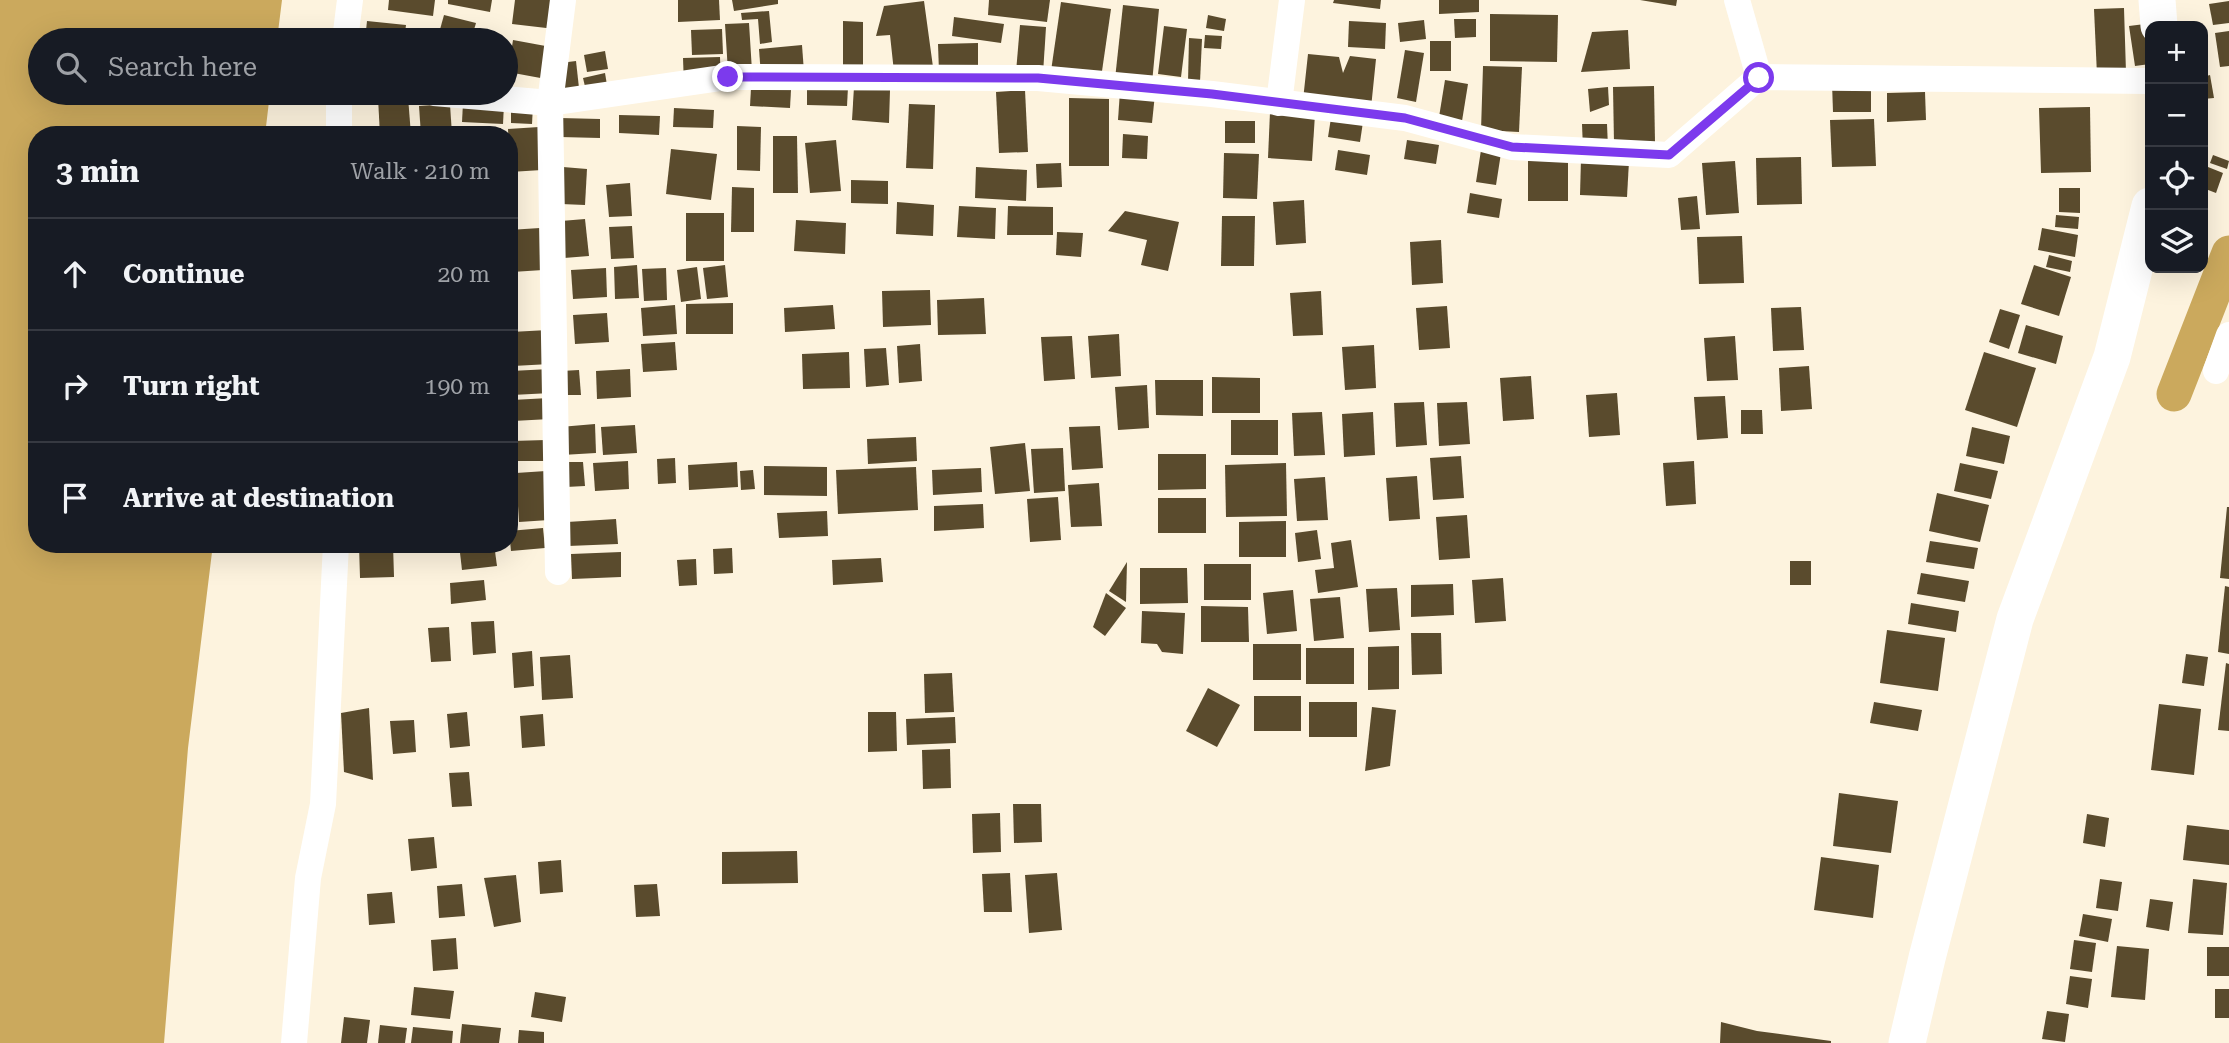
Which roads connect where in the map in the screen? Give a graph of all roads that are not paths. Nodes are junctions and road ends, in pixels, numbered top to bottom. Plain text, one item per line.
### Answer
1 (350, 0) edge
2 (563, 0) edge
3 (1292, 0) edge
4 (1737, 0) edge
5 (2157, 0) edge
6 (2159, 21) edge
7 (346, 28) edge
8 (1759, 78) junction
9 (2145, 81) edge
10 (518, 100) edge
11 (550, 103) junction
12 (1279, 103) junction
13 (339, 105) edge
14 (339, 126) edge
15 (2149, 210) edge
16 (2229, 335) edge
17 (2216, 371) dead end
18 (336, 553) edge
19 (558, 572) dead end
20 (294, 1043) edge
21 (1907, 1043) edge

1 - 7 street
2 - 11 street
3 - 12 street
4 - 8 street
5 - 6 street
8 - 9 street
8 - 12 street
10 - 11 street
11 - 12 street
11 - 19 street
13 - 14 street
15 - 21 street
16 - 17 street
18 - 20 street

